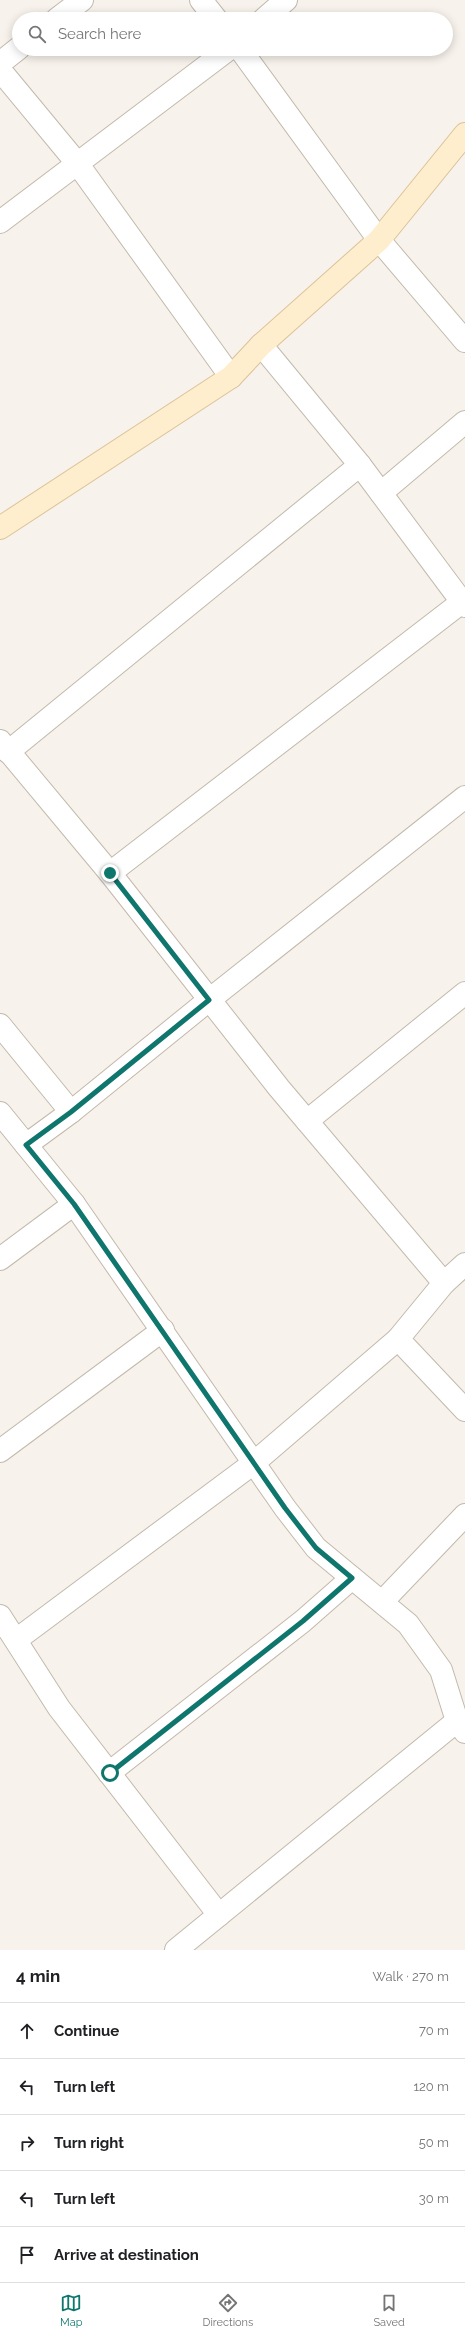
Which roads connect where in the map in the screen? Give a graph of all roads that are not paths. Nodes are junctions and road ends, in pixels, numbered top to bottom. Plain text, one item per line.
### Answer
1 (82, 0) edge
2 (201, 0) edge
3 (286, 0) edge
4 (66, 12) edge
5 (210, 12) edge
6 (272, 12) edge
7 (12, 54) edge
8 (220, 56) edge
9 (245, 56) edge
10 (0, 63) edge
11 (0, 70) edge
12 (465, 134) edge
13 (77, 163) junction
14 (0, 222) edge
15 (379, 240) junction
16 (465, 341) edge
17 (262, 345) junction
18 (232, 378) junction
19 (465, 422) edge
20 (360, 465) junction
21 (381, 492) junction
22 (0, 528) edge
23 (464, 604) edge
24 (4, 746) edge
25 (465, 797) edge
26 (110, 873) junction
27 (465, 993) edge
28 (209, 1000) junction
29 (0, 1025) edge
30 (71, 1112) junction
31 (0, 1113) edge
32 (307, 1121) junction
33 (26, 1145) junction
34 (74, 1204) junction
35 (0, 1259) edge
36 (465, 1264) edge
37 (444, 1283) junction
38 (163, 1330) junction
39 (398, 1340) junction
40 (465, 1410) edge
41 (0, 1451) edge
42 (255, 1462) junction
43 (465, 1515) edge
44 (352, 1578) junction
45 (382, 1602) junction
46 (0, 1616) edge
47 (16, 1640) junction
48 (461, 1726) edge
49 (110, 1773) junction
50 (219, 1915) junction
51 (176, 1950) edge

1 - 4 street
2 - 5 street
3 - 6 street
7 - 10 street
8 - 13 street
9 - 15 street
11 - 13 street
12 - 15 street
13 - 14 street
13 - 18 street
15 - 16 street
15 - 17 street
17 - 18 street
17 - 20 street
18 - 22 street
19 - 21 street
20 - 21 street
20 - 24 street
21 - 23 street
23 - 26 street
24 - 26 street
25 - 28 street
26 - 28 street
27 - 32 street
28 - 30 street
28 - 32 street
29 - 30 street
30 - 33 street
31 - 33 street
32 - 37 street
33 - 34 street
34 - 35 street
34 - 38 street
36 - 37 street
37 - 39 street
38 - 41 street
38 - 42 street
39 - 40 street
39 - 42 street
42 - 44 street
42 - 47 street
43 - 45 street
44 - 45 street
44 - 49 street
45 - 48 street
46 - 47 street
47 - 49 street
48 - 50 street
49 - 50 street
50 - 51 street

